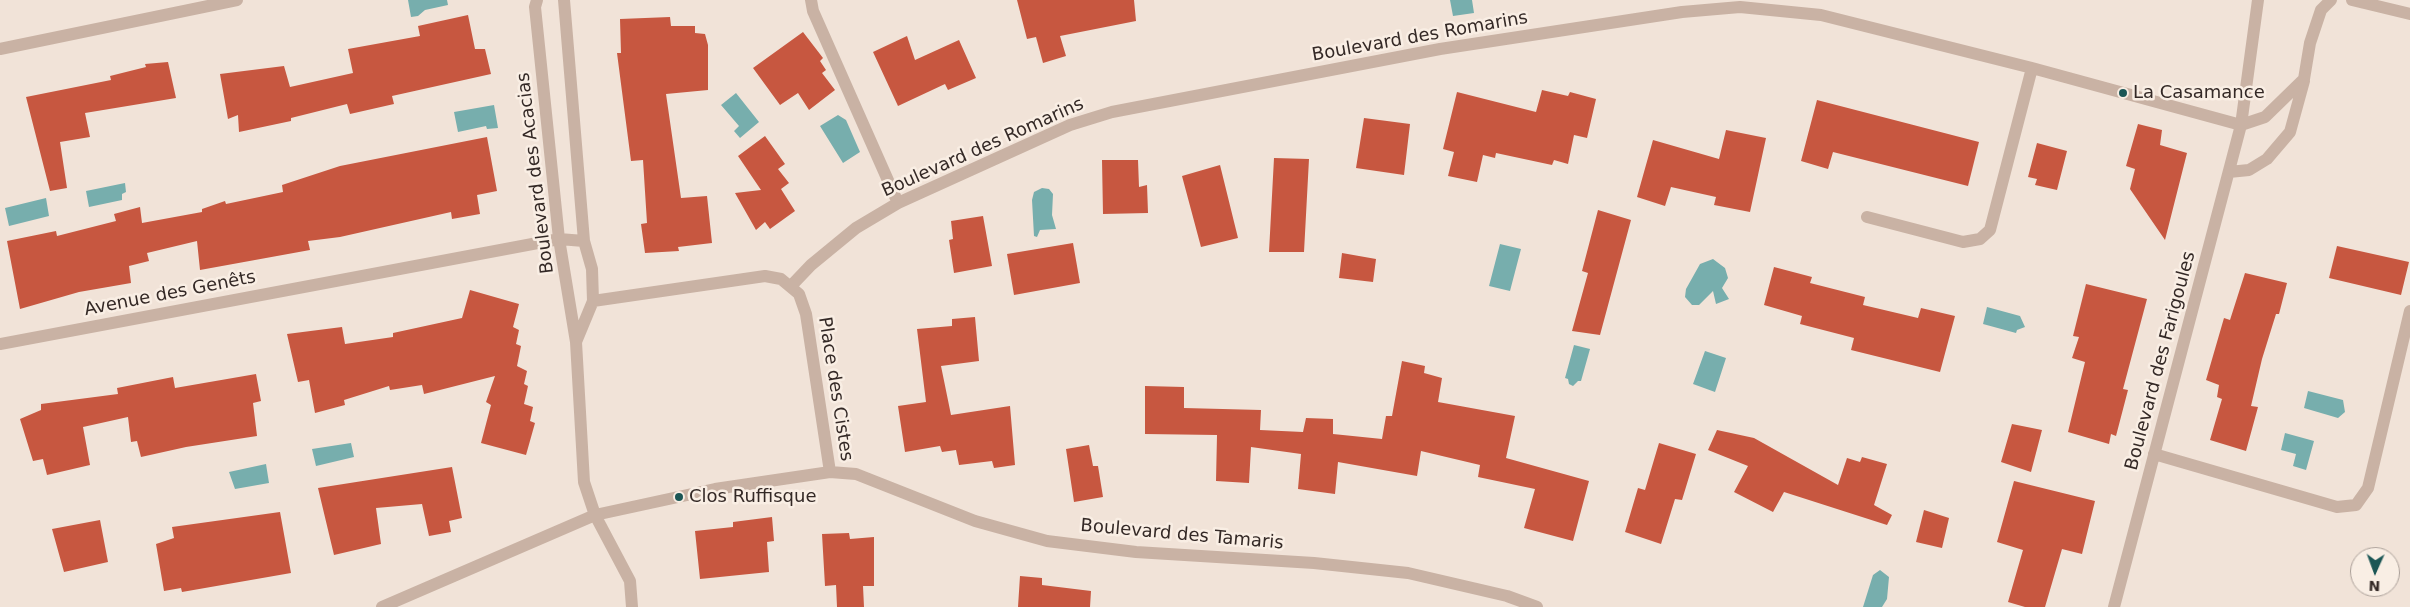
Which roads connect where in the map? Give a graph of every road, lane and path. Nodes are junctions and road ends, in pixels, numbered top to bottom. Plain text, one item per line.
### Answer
1 (236, 0) edge
2 (537, 0) edge
3 (564, 0) edge
4 (811, 0) edge
5 (2258, 0) edge
6 (2331, 0) edge
7 (2352, 0) edge
8 (2410, 14) edge
9 (0, 49) edge
10 (2032, 68) junction
11 (2304, 79) junction
12 (2241, 125) junction
13 (2229, 172) junction
14 (898, 203) junction
15 (1867, 217) dead end
16 (559, 240) junction
17 (584, 241) junction
18 (791, 286) junction
19 (593, 301) junction
20 (2410, 311) edge
21 (576, 342) junction
22 (0, 344) edge
23 (2154, 454) junction
24 (830, 472) junction
25 (595, 515) junction
26 (382, 607) edge
27 (632, 607) edge
28 (1537, 607) edge
29 (2114, 607) edge

1 - 9 street
2 - 16 street, Boulevard des Acacias
3 - 17 street, Boulevard des Acacias
4 - 14 street
5 - 12 street, Boulevard des Farigoules
6 - 11 street
7 - 8 street
10 - 12 street, Boulevard des Romarins
10 - 14 street, Boulevard des Romarins
10 - 15 street
11 - 12 street
11 - 13 street
12 - 13 street, Boulevard des Farigoules
13 - 23 street, Boulevard des Farigoules
14 - 18 street, Boulevard des Romarins
16 - 17 street, Avenue des Genêts
16 - 21 street, Boulevard des Acacias
16 - 22 street, Avenue des Genêts
17 - 19 street, Boulevard des Acacias
18 - 19 street
18 - 24 street, Place des Cistes
19 - 21 street, Boulevard des Acacias
20 - 23 street
21 - 25 street, Boulevard des Acacias
23 - 29 street, Boulevard des Farigoules
24 - 25 street, Place des Cistes
24 - 28 street, Boulevard des Tamaris
25 - 26 street, Place des Cistes
25 - 27 street, Boulevard des Acacias

